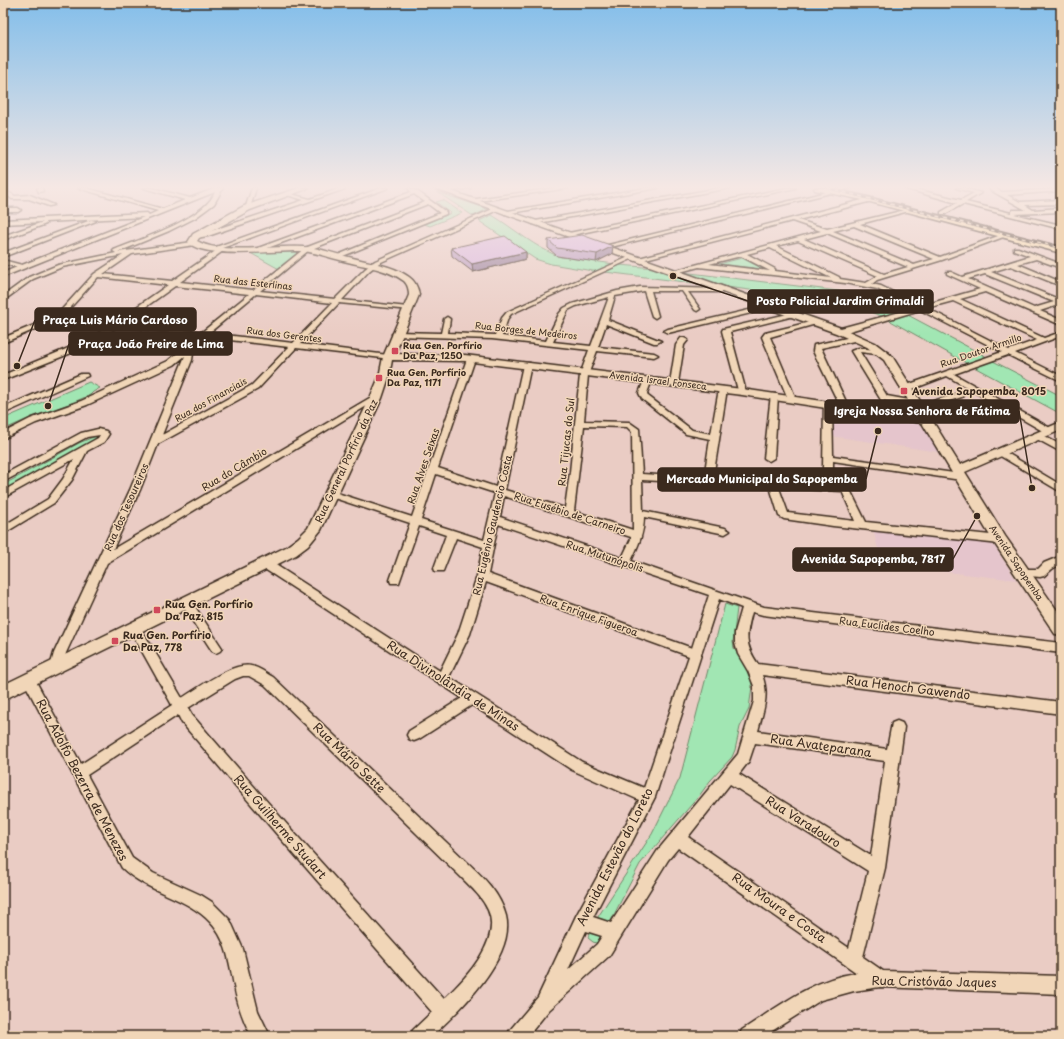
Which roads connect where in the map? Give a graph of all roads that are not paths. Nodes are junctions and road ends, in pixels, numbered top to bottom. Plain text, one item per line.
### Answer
1 (51, 236) edge
2 (100, 236) edge
3 (149, 236) edge
4 (200, 236) edge
5 (202, 236) edge
6 (251, 236) edge
7 (294, 236) edge
8 (340, 236) edge
9 (386, 236) edge
10 (435, 236) edge
11 (574, 236) edge
12 (647, 236) edge
13 (724, 236) edge
14 (808, 236) edge
15 (840, 236) edge
16 (885, 236) edge
17 (1002, 236) edge
18 (1005, 236) edge
19 (1035, 236) edge
20 (799, 239) junction
21 (194, 240) junction
22 (1061, 243) edge
23 (771, 246) junction
24 (124, 247) junction
25 (603, 247) junction
26 (218, 249) junction
27 (260, 249) junction
28 (307, 249) junction
29 (1016, 249) dead end
30 (1061, 250) edge
31 (135, 251) junction
32 (742, 254) junction
33 (3, 255) edge
34 (1035, 256) junction
35 (101, 257) junction
36 (336, 257) junction
37 (635, 258) junction
38 (940, 259) junction
39 (3, 262) edge
40 (1012, 264) junction
41 (700, 265) junction
42 (371, 266) junction
43 (1061, 266) edge
44 (22, 267) junction
45 (914, 267) junction
46 (672, 272) junction
47 (986, 272) junction
48 (949, 273) dead end
49 (780, 274) junction
50 (3, 275) edge
51 (96, 275) junction
52 (885, 276) junction
53 (961, 279) junction
54 (845, 281) junction
55 (173, 284) junction
56 (868, 284) junction
57 (1061, 284) edge
58 (646, 290) junction
59 (684, 290) junction
60 (723, 290) junction
61 (984, 290) junction
62 (253, 292) junction
63 (612, 295) junction
64 (4, 297) edge
65 (814, 298) dead end
66 (955, 299) junction
67 (338, 302) junction
68 (1060, 302) edge
69 (770, 307) junction
70 (920, 308) junction
71 (408, 309) junction
72 (697, 309) dead end
73 (1033, 311) junction
74 (788, 313) junction
75 (655, 316) dead end
76 (58, 317) junction
77 (447, 319) dead end
78 (604, 322) junction
79 (814, 323) junction
80 (1061, 323) edge
81 (117, 324) junction
82 (668, 331) dead end
83 (840, 331) junction
84 (203, 334) junction
85 (396, 334) junction
86 (1061, 334) edge
87 (444, 335) junction
88 (498, 337) junction
89 (856, 338) junction
90 (684, 340) dead end
91 (1043, 340) junction
92 (3, 341) edge
93 (657, 341) dead end
94 (549, 343) junction
95 (191, 346) junction
96 (296, 346) junction
97 (594, 348) junction
98 (1008, 352) junction
99 (884, 353) junction
100 (654, 355) dead end
101 (388, 357) junction
102 (471, 359) junction
103 (527, 365) junction
104 (586, 372) junction
105 (946, 373) junction
106 (84, 376) dead end
107 (1059, 377) edge
108 (3, 378) edge
109 (648, 380) junction
110 (674, 383) junction
111 (907, 388) junction
112 (723, 389) junction
113 (742, 392) junction
114 (959, 395) dead end
115 (774, 396) junction
116 (376, 398) junction
117 (792, 399) junction
118 (828, 404) junction
119 (844, 406) junction
120 (3, 411) edge
121 (921, 411) junction
122 (580, 422) junction
123 (1061, 426) edge
124 (1044, 433) junction
125 (3, 436) edge
126 (715, 437) junction
127 (155, 442) junction
128 (84, 449) junction
129 (1061, 449) edge
130 (1000, 452) junction
131 (770, 458) dead end
132 (828, 458) junction
133 (434, 470) junction
134 (959, 474) junction
135 (638, 477) junction
136 (3, 479) edge
137 (708, 480) junction
138 (773, 483) junction
139 (834, 487) junction
140 (1061, 489) edge
141 (500, 491) junction
142 (331, 494) junction
143 (3, 495) edge
144 (638, 513) junction
145 (569, 514) junction
146 (494, 520) junction
147 (416, 522) junction
148 (862, 525) junction
149 (3, 531) edge
150 (725, 531) dead end
151 (452, 534) junction
152 (637, 535) junction
153 (1000, 540) junction
154 (488, 545) junction
155 (103, 560) junction
156 (1061, 560) edge
157 (625, 562) junction
158 (264, 564) junction
159 (440, 568) dead end
160 (1022, 572) junction
161 (482, 576) junction
162 (395, 580) dead end
163 (715, 593) junction
164 (186, 602) junction
165 (748, 606) junction
166 (1054, 610) edge
167 (135, 628) junction
168 (1061, 629) edge
169 (216, 648) dead end
170 (1061, 648) edge
171 (696, 654) junction
172 (56, 667) junction
173 (754, 669) junction
174 (442, 679) junction
175 (28, 680) junction
176 (3, 693) edge
177 (472, 698) junction
178 (179, 706) junction
179 (1061, 708) edge
180 (897, 727) dead end
181 (414, 735) dead end
182 (750, 736) junction
183 (893, 756) junction
184 (79, 773) junction
185 (730, 776) junction
186 (648, 797) junction
187 (677, 838) junction
188 (877, 868) junction
189 (582, 922) junction
190 (615, 932) junction
191 (854, 961) junction
192 (880, 979) junction
193 (1061, 985) edge
194 (543, 1004) junction
195 (444, 1012) junction
196 (756, 1034) edge
197 (261, 1036) edge
198 (419, 1036) edge
199 (516, 1036) edge

1 - 33 street
2 - 44 street
3 - 24 street
4 - 21 street
5 - 21 street
6 - 26 street
7 - 27 street
8 - 28 street
9 - 36 street
10 - 42 street, Rua dos Financiais
11 - 25 street, Avenida Sapopemba
12 - 25 street
13 - 37 street
14 - 20 street
15 - 45 street
16 - 38 street
17 - 38 street
18 - 30 main road
19 - 22 main road
20 - 23 street
20 - 52 street
21 - 26 street, Rua General Porfírio da Paz
21 - 31 street
23 - 32 street
23 - 54 street
24 - 31 street
24 - 35 street
25 - 37 street, Avenida Sapopemba
26 - 27 street, Rua General Porfírio da Paz
26 - 55 street
27 - 28 street, Rua General Porfírio da Paz
28 - 36 street, Rua General Porfírio da Paz
28 - 62 street
29 - 34 street
31 - 35 street
31 - 51 street
32 - 41 street
32 - 49 street
34 - 40 street
34 - 43 street
35 - 64 street
36 - 42 street, Rua General Porfírio da Paz
37 - 46 street, Avenida Sapopemba
37 - 88 street
38 - 45 street
39 - 44 street
40 - 47 street
40 - 57 street
41 - 46 street
41 - 49 street
42 - 67 street, Rua dos Financiais
42 - 71 street, Rua General Porfírio da Paz
44 - 50 street
45 - 52 street
46 - 60 street, Avenida Sapopemba
47 - 53 street
47 - 68 street
48 - 53 street
49 - 54 street
51 - 55 street, Rua das Esterlinas
51 - 76 street
52 - 56 street
53 - 61 street
54 - 56 street
55 - 62 street, Rua das Esterlinas
55 - 81 street
56 - 70 street
58 - 59 street
58 - 63 street
58 - 75 street
59 - 60 street
59 - 72 street
60 - 69 street, Avenida Sapopemba
61 - 66 street
61 - 73 street
62 - 67 street, Rua das Esterlinas
62 - 84 street
63 - 78 street, Rua Tijucas do Sul
63 - 94 street
65 - 74 street
66 - 70 street
66 - 91 street
67 - 71 street, Rua das Esterlinas
67 - 96 street, Rua dos Financiais
68 - 73 street
69 - 74 street, Avenida Sapopemba
69 - 82 street
70 - 83 street
70 - 98 street
71 - 85 street, Rua General Porfírio da Paz
73 - 80 street
74 - 79 street, Avenida Sapopemba
74 - 113 street
76 - 81 street, Rua dos Gerentes
76 - 92 street
77 - 87 street
78 - 93 street
78 - 97 street, Rua Tijucas do Sul
79 - 83 street, Avenida Sapopemba
79 - 117 street
81 - 84 street, Rua dos Gerentes
81 - 108 street
83 - 89 street, Avenida Sapopemba
84 - 95 street
84 - 96 street, Rua dos Gerentes
85 - 87 street, Rua Borges de Medeiros
85 - 101 street, Rua General Porfírio da Paz
86 - 91 street, Rua Doutor Armillo
87 - 88 street, Rua Borges de Medeiros
88 - 94 street, Rua Borges de Medeiros
89 - 99 street, Avenida Sapopemba
89 - 119 street
90 - 110 street
91 - 98 street, Rua Doutor Armillo
94 - 97 street, Rua Borges de Medeiros
95 - 125 street
95 - 127 street, Rua dos Tesoureiros
96 - 101 street, Rua dos Gerentes
96 - 127 street, Rua dos Financiais
97 - 100 street, Rua Borges de Medeiros
97 - 104 street, Rua Tijucas do Sul
98 - 105 street, Rua Doutor Armillo
98 - 107 street
99 - 111 street, Avenida Sapopemba
99 - 121 street
101 - 102 street, Avenida Israel Fonseca
101 - 116 street, Rua General Porfírio da Paz
102 - 103 street, Avenida Israel Fonseca
102 - 133 street, Rua Alves Seixas
103 - 104 street, Avenida Israel Fonseca
103 - 141 street, Rua Eugênio Gaudencio Costa
104 - 109 street, Avenida Israel Fonseca
104 - 122 street, Rua Tijucas do Sul
105 - 111 street, Rua Doutor Armillo
105 - 124 street
106 - 120 street
109 - 110 street, Avenida Israel Fonseca
109 - 126 street
110 - 112 street, Avenida Israel Fonseca
111 - 121 street, Avenida Sapopemba
112 - 113 street, Avenida Israel Fonseca
112 - 126 street
113 - 115 street, Avenida Israel Fonseca
114 - 121 street
115 - 117 street, Avenida Israel Fonseca
115 - 131 street
116 - 142 street, Rua General Porfírio da Paz
116 - 155 street, Rua do Câmbio
117 - 118 street, Avenida Israel Fonseca
118 - 119 street, Avenida Israel Fonseca
118 - 132 street
119 - 121 street, Avenida Israel Fonseca
121 - 134 street, Avenida Sapopemba
122 - 135 street
122 - 145 street, Rua Tijucas do Sul
123 - 124 street
124 - 129 street
124 - 130 street
126 - 137 street
127 - 155 street, Rua dos Tesoureiros
128 - 136 street
128 - 143 street
128 - 149 street
130 - 134 street
130 - 140 street
132 - 134 street
132 - 139 street
133 - 141 street, Rua Eusébio de Carneiro
133 - 147 street, Rua Alves Seixas
134 - 153 street, Avenida Sapopemba
135 - 137 street
135 - 144 street
137 - 138 street
138 - 139 street
138 - 148 street
139 - 148 street
141 - 145 street, Rua Eusébio de Carneiro
141 - 146 street, Rua Eugênio Gaudencio Costa
142 - 147 street
142 - 158 street, Rua General Porfírio da Paz
144 - 150 street
144 - 152 street
145 - 152 street, Rua Eusébio de Carneiro
146 - 154 street, Rua Eugênio Gaudencio Costa
146 - 157 street, Rua Mutunópolis
147 - 151 street
147 - 162 street, Rua Alves Seixas
148 - 153 street
151 - 154 street
151 - 159 street
152 - 157 street
153 - 160 street, Avenida Sapopemba
154 - 161 street, Rua Eugênio Gaudencio Costa
155 - 172 street, Rua dos Tesoureiros
156 - 160 street
157 - 163 street, Rua Mutunópolis
158 - 164 street, Rua General Porfírio da Paz
158 - 174 street, Rua Divinolândia de Minas
160 - 166 street, Avenida Sapopemba
161 - 171 street, Rua Enrique Figueroa
161 - 174 street, Rua Eugênio Gaudencio Costa
163 - 165 street, Rua Euclides Coelho
163 - 171 street, Avenida Estevão do Loreto
164 - 167 street, Rua General Porfírio da Paz
164 - 169 street
165 - 170 street, Rua Euclides Coelho
165 - 173 street, Avenida Estevão do Loreto
166 - 168 street, Avenida Sapopemba
167 - 172 street, Rua General Porfírio da Paz
167 - 178 street, Rua Guilherme Studart
171 - 186 street, Avenida Estevão do Loreto
172 - 175 street, Rua General Porfírio da Paz
173 - 179 street, Rua Henoch Gawendo
173 - 182 street, Avenida Estevão do Loreto
174 - 177 street, Rua Divinolândia de Minas
175 - 176 street, Rua General Porfírio da Paz
175 - 184 street, Rua Adolfo Bezerra de Menezes
177 - 181 street
177 - 186 street, Rua Divinolândia de Minas
178 - 184 street, Rua Mário Sette
178 - 195 street, Rua Guilherme Studart
178 - 195 street, Rua Mário Sette
180 - 183 street
182 - 183 street, Rua Avateparana
182 - 185 street, Avenida Estevão do Loreto
183 - 188 street
184 - 197 street, Rua Adolfo Bezerra de Menezes
185 - 187 street, Avenida Estevão do Loreto
185 - 188 street, Rua Varadouro
186 - 189 street, Avenida Estevão do Loreto
187 - 190 street, Avenida Estevão do Loreto
187 - 191 street, Rua Moura e Costa
188 - 191 street
189 - 190 street
189 - 194 street, Avenida Estevão do Loreto
190 - 194 street, Avenida Estevão do Loreto
191 - 192 street, Rua Moura e Costa
192 - 193 street, Rua Cristóvão Jaques
192 - 196 street, Rua Cristóvão Jaques
194 - 199 street, Avenida Estevão do Loreto
195 - 198 street

